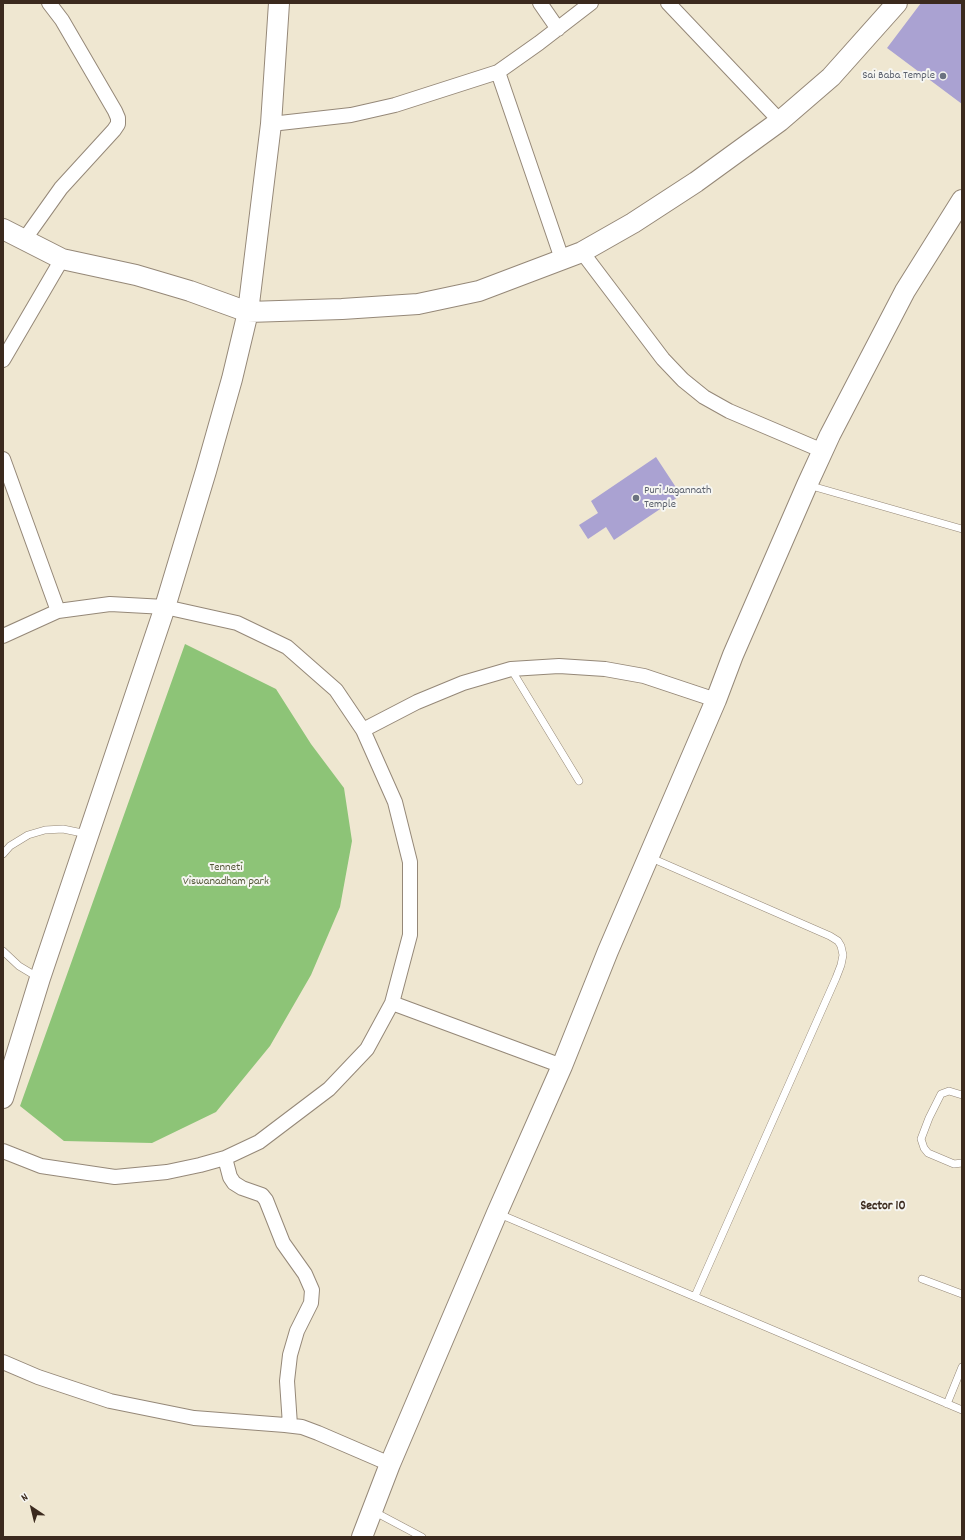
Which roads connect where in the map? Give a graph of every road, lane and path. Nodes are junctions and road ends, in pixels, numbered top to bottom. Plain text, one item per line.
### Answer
1 (279, 3) edge
2 (540, 3) edge
3 (591, 3) edge
4 (668, 3) edge
5 (897, 3) edge
6 (51, 4) edge
7 (558, 29) junction
8 (498, 72) junction
9 (780, 121) junction
10 (271, 124) junction
11 (962, 200) edge
12 (3, 229) edge
13 (24, 240) junction
14 (582, 252) junction
15 (62, 259) junction
16 (562, 259) junction
17 (248, 312) junction
18 (3, 360) edge
19 (823, 451) junction
20 (3, 459) edge
21 (807, 485) junction
22 (962, 529) edge
23 (165, 607) junction
24 (58, 611) junction
25 (3, 636) edge
26 (511, 669) junction
27 (716, 700) junction
28 (362, 730) junction
29 (579, 780) dead end
30 (87, 834) junction
31 (3, 854) edge
32 (648, 856) junction
33 (3, 951) edge
34 (40, 978) junction
35 (392, 1003) junction
36 (562, 1066) junction
37 (962, 1095) edge
38 (3, 1098) edge
39 (3, 1151) edge
40 (225, 1158) junction
41 (962, 1163) edge
42 (497, 1213) junction
43 (922, 1279) dead end
44 (962, 1294) edge
45 (695, 1296) junction
46 (3, 1362) edge
47 (962, 1368) edge
48 (947, 1404) junction
49 (962, 1410) edge
50 (290, 1425) junction
51 (390, 1464) junction
52 (372, 1511) junction
53 (362, 1537) edge
54 (422, 1537) edge

1 - 10 street
2 - 7 street
3 - 7 street
4 - 9 street
5 - 9 street
6 - 13 street
7 - 8 street
8 - 10 street
8 - 16 street
9 - 14 street
10 - 17 street
11 - 19 street
12 - 13 street
13 - 15 street
14 - 16 street
14 - 19 street
15 - 17 street
15 - 18 street
16 - 17 street
17 - 23 street
19 - 21 street
20 - 24 street
21 - 22 lane
21 - 27 street
23 - 24 street
23 - 28 street
23 - 30 street
24 - 25 street
26 - 27 street
26 - 28 street
26 - 29 lane
27 - 32 street
28 - 35 street
30 - 31 lane
30 - 34 street
32 - 36 street
32 - 45 lane
33 - 34 lane
34 - 38 street
35 - 36 street
35 - 40 street
36 - 42 street
37 - 41 lane
39 - 40 street
40 - 50 street
42 - 45 lane
42 - 51 street
43 - 44 lane
45 - 48 lane
46 - 50 street
47 - 48 lane
48 - 49 lane
50 - 51 street
51 - 52 street
52 - 53 street
52 - 54 lane

